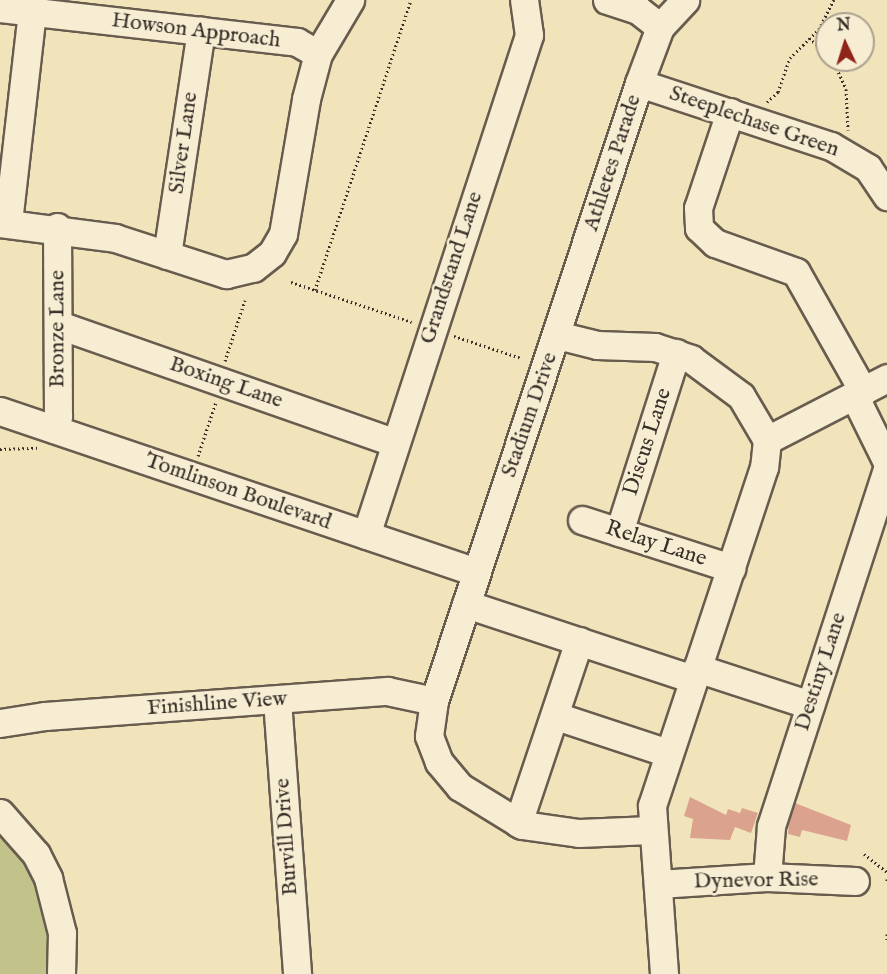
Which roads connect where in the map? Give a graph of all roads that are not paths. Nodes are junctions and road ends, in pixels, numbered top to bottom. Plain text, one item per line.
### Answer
1 (351, 0) edge
2 (524, 0) edge
3 (607, 0) edge
4 (685, 0) edge
5 (0, 8) edge
6 (32, 12) junction
7 (660, 27) junction
8 (201, 31) junction
9 (318, 54) junction
10 (639, 83) junction
11 (730, 112) junction
12 (887, 196) edge
13 (4, 223) edge
14 (57, 227) junction
15 (168, 255) junction
16 (59, 325) junction
17 (557, 335) junction
18 (676, 353) junction
19 (887, 378) edge
20 (859, 393) junction
21 (0, 411) edge
22 (48, 439) junction
23 (767, 440) junction
24 (393, 442) junction
25 (887, 462) edge
26 (887, 468) edge
27 (582, 520) dead end
28 (619, 532) junction
29 (366, 535) junction
30 (731, 567) junction
31 (476, 572) junction
32 (466, 604) junction
33 (579, 641) junction
34 (695, 674) junction
35 (277, 700) junction
36 (434, 701) junction
37 (810, 705) junction
38 (556, 716) junction
39 (0, 723) edge
40 (668, 753) junction
41 (0, 813) edge
42 (518, 824) junction
43 (651, 830) junction
44 (767, 877) junction
45 (855, 881) dead end
46 (658, 884) junction
47 (61, 974) edge
48 (297, 974) edge
49 (664, 974) edge

1 - 9 street
2 - 24 street, Grandstand Lane
3 - 7 street
4 - 7 street, Athletes Parade
5 - 6 street, Howson Approach
6 - 8 street, Howson Approach
6 - 13 street
7 - 10 street, Athletes Parade
8 - 9 street, Howson Approach
8 - 15 street, Silver Lane
9 - 15 street
10 - 11 street, Steeplechase Green
10 - 17 street, Athletes Parade
11 - 12 street, Steeplechase Green
11 - 20 street
13 - 14 street
14 - 15 street
14 - 16 street, Bronze Lane
16 - 22 street, Bronze Lane
16 - 24 street, Boxing Lane
17 - 18 street, Stadium Drive
17 - 31 street, Stadium Drive
18 - 23 street, Stadium Drive
18 - 28 street, Discus Lane
19 - 20 street
20 - 23 street
20 - 25 street
21 - 22 street, Tomlinson Boulevard
22 - 29 street, Tomlinson Boulevard
23 - 30 street
24 - 29 street, Grandstand Lane
26 - 37 street, Destiny Lane
27 - 28 street, Relay Lane
28 - 30 street, Relay Lane
29 - 31 street, Tomlinson Boulevard
30 - 34 street
31 - 32 street, Stadium Drive
32 - 33 street
32 - 36 street, Stadium Drive
33 - 34 street
33 - 38 street
34 - 37 street
34 - 40 street
35 - 36 street, Finishline View
35 - 39 street, Finishline View
35 - 48 street, Burvill Drive
36 - 42 street, Stadium Drive
37 - 44 street, Destiny Lane
38 - 40 street
38 - 42 street
40 - 43 street
41 - 47 street
42 - 43 street, Stadium Drive
43 - 46 street
44 - 45 street, Dynevor Rise
44 - 46 street, Dynevor Rise
46 - 49 street

